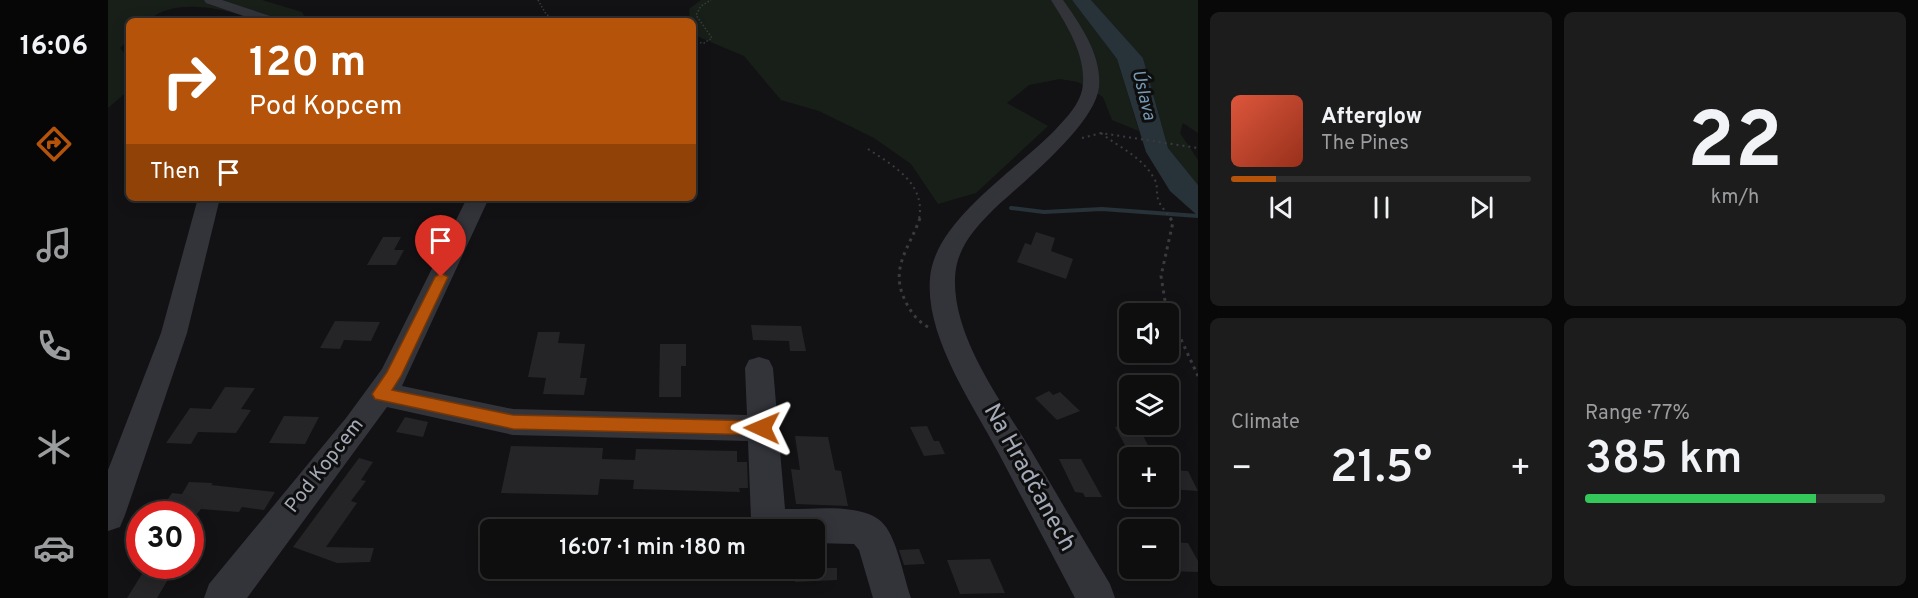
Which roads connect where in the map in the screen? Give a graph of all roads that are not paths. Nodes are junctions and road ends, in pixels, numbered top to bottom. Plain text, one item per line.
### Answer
1 (210, 0) edge
2 (1057, 0) edge
3 (262, 18) edge
4 (208, 201) edge
5 (477, 201) edge
6 (759, 368) dead end
7 (380, 394) junction
8 (762, 428) junction
9 (108, 515) edge
10 (224, 598) edge
11 (891, 598) edge
12 (1096, 598) edge

1 - 3 street
2 - 12 street, Na Hradčanech
4 - 9 street
5 - 7 street, Pod Kopcem
6 - 8 street
7 - 8 street
7 - 10 street, Pod Kopcem
8 - 11 street

